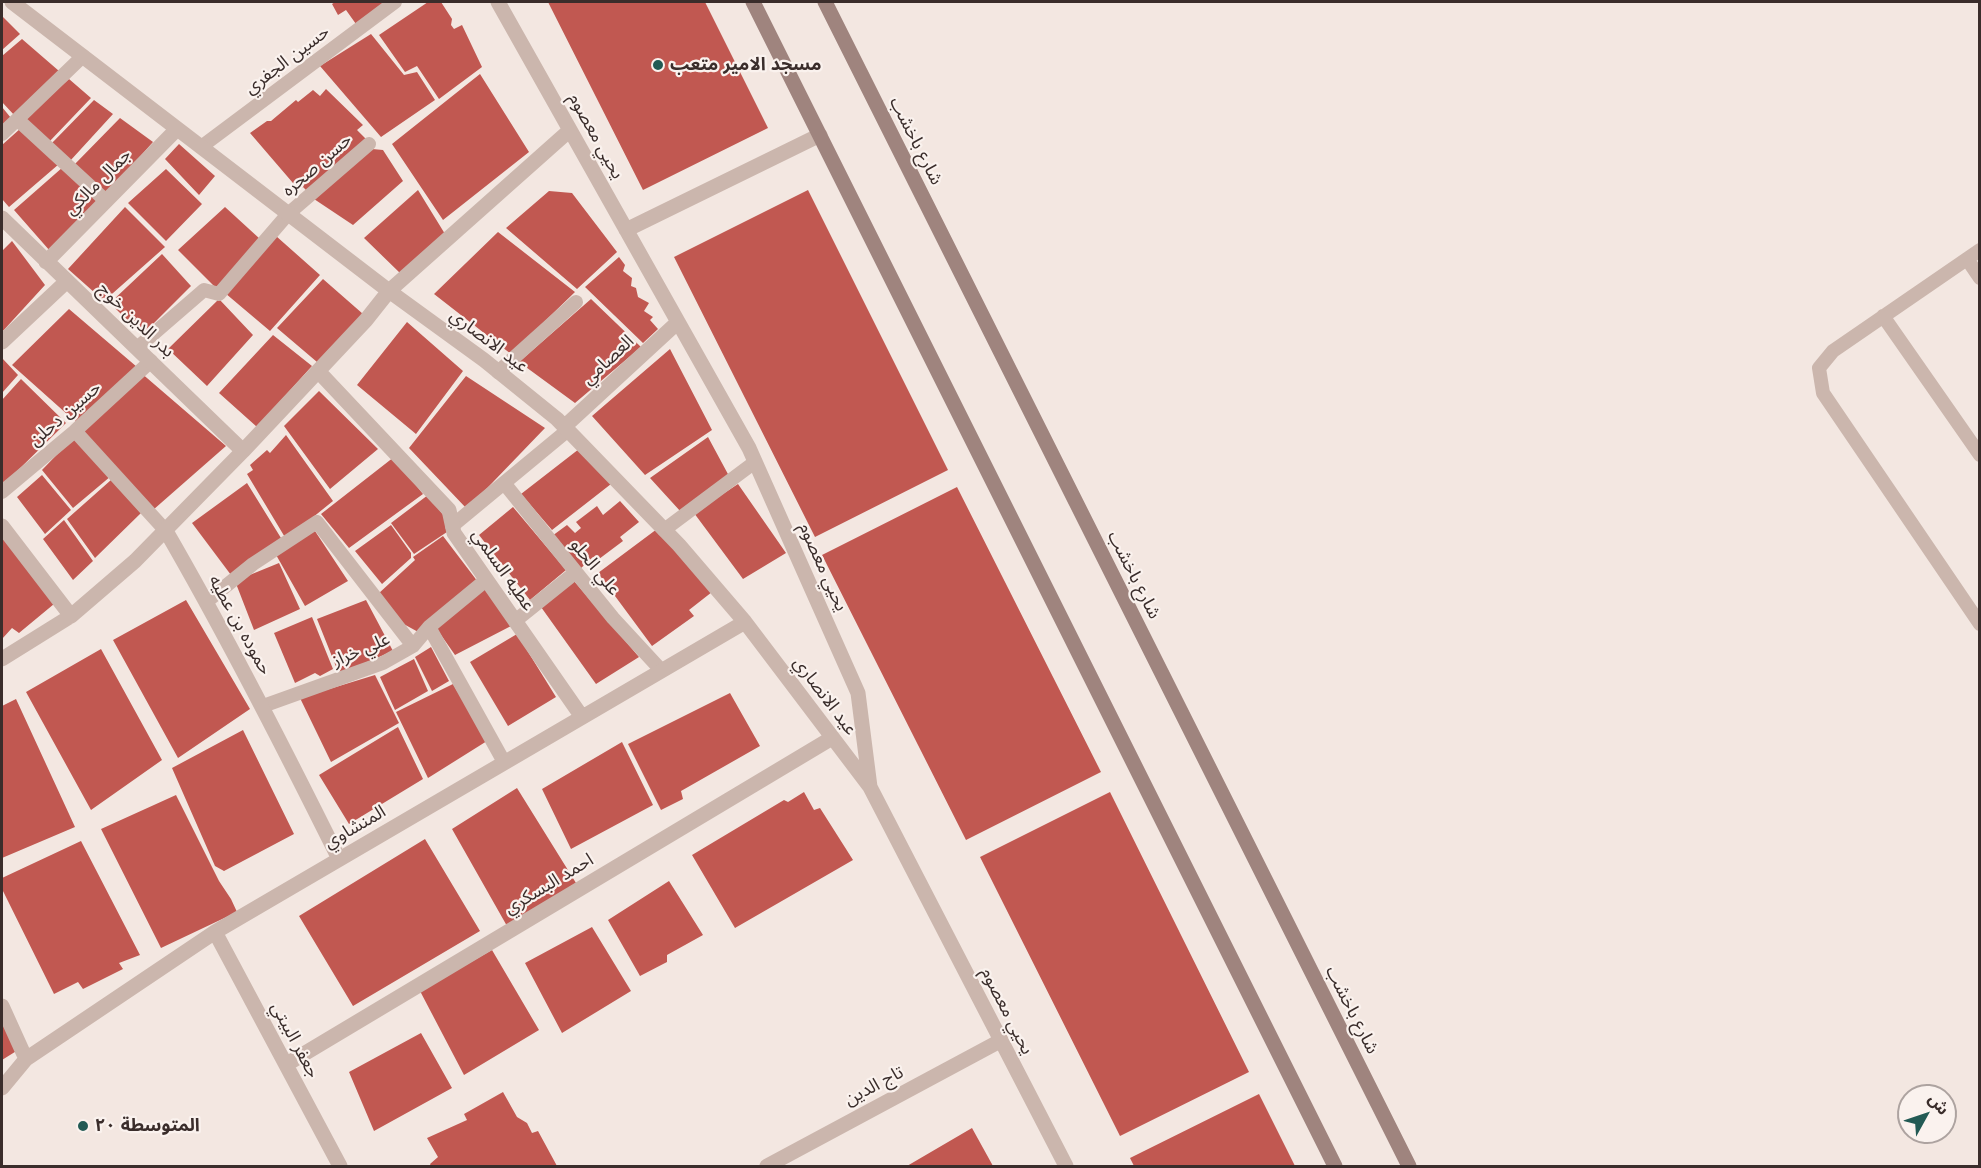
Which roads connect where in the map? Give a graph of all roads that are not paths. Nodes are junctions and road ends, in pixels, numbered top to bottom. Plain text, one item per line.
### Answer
1 (12, 2) edge
2 (396, 2) edge
3 (498, 2) edge
4 (753, 2) edge
5 (825, 2) edge
6 (83, 56) junction
7 (18, 120) junction
8 (177, 129) junction
9 (570, 130) junction
10 (2, 134) edge
11 (820, 135) junction
12 (369, 144) dead end
13 (201, 147) junction
14 (106, 201) junction
15 (288, 214) junction
16 (2, 218) edge
17 (626, 230) junction
18 (1980, 250) edge
19 (1967, 259) junction
20 (46, 262) junction
21 (1980, 278) edge
22 (67, 281) junction
23 (389, 291) junction
24 (576, 302) dead end
25 (1883, 316) junction
26 (678, 322) junction
27 (2, 342) edge
28 (137, 348) junction
29 (151, 361) junction
30 (318, 371) junction
31 (498, 372) junction
32 (566, 429) junction
33 (75, 431) junction
34 (243, 451) junction
35 (1980, 455) edge
36 (755, 462) junction
37 (504, 483) junction
38 (2, 492) edge
39 (2, 526) edge
40 (452, 526) junction
41 (664, 530) junction
42 (166, 531) junction
43 (576, 572) junction
44 (486, 580) junction
45 (206, 602) junction
46 (71, 616) junction
47 (515, 621) junction
48 (745, 622) junction
49 (1980, 624) edge
50 (429, 627) junction
51 (413, 646) junction
52 (2, 659) edge
53 (661, 670) junction
54 (263, 706) junction
55 (582, 717) junction
56 (832, 738) junction
57 (504, 762) junction
58 (870, 787) junction
59 (339, 859) junction
60 (215, 932) junction
61 (2, 1006) edge
62 (1000, 1041) junction
63 (26, 1059) junction
64 (287, 1064) junction
65 (2, 1089) edge
66 (340, 1167) edge
67 (767, 1167) edge
68 (1066, 1167) edge
69 (1335, 1167) edge
70 (1409, 1167) edge

1 - 6 street, عيد الانصاري
2 - 13 lane, حسين الجفري
3 - 9 street, يحيي معصوم
4 - 11 main road
5 - 70 main road, شارع باخشب
6 - 7 lane
6 - 8 street, عيد الانصاري
7 - 10 lane
7 - 14 lane
8 - 13 street, عيد الانصاري
8 - 14 street, جمال مالكي
9 - 17 street, يحيي معصوم
9 - 23 street
11 - 17 street
11 - 69 main road
12 - 15 lane, حسن صحره
13 - 15 street, عيد الانصاري
14 - 20 street, جمال مالكي
15 - 23 street, عيد الانصاري
15 - 28 lane
16 - 20 street, بدر الدين خوج
17 - 26 street, يحيي معصوم
18 - 19 lane
19 - 21 lane
19 - 25 lane
20 - 22 street, بدر الدين خوج
22 - 27 street
22 - 28 street, بدر الدين خوج
23 - 30 street
23 - 31 street, عيد الانصاري
24 - 31 lane
25 - 35 lane
25 - 49 lane
26 - 32 street, العصامي
26 - 36 street, يحيي معصوم
28 - 29 street, بدر الدين خوج
29 - 33 lane, حسين دحلن
29 - 34 street, بدر الدين خوج
30 - 34 street
30 - 40 street, عطيه السلمي
31 - 32 street, عيد الانصاري
32 - 37 lane
32 - 41 street, عيد الانصاري
33 - 38 lane, حسين دحلن
33 - 42 lane, حموده بن عطيه
34 - 42 street
36 - 41 lane
36 - 58 street, يحيي معصوم
37 - 40 lane
37 - 43 lane, علي الحلو
39 - 46 street
40 - 44 street, عطيه السلمي
41 - 48 street, عيد الانصاري
42 - 45 street, حموده بن عطيه
42 - 46 street
43 - 47 lane
43 - 53 lane, علي الحلو
44 - 47 street, عطيه السلمي
44 - 50 lane, علي خراز
45 - 51 lane
45 - 54 street, حموده بن عطيه
46 - 52 street
47 - 55 street, عطيه السلمي
48 - 53 street, المنشاوي
48 - 56 street, عيد الانصاري
50 - 51 lane, علي خراز
50 - 57 lane
51 - 54 lane, علي خراز
53 - 55 street, المنشاوي
54 - 59 street, حموده بن عطيه
55 - 57 street, المنشاوي
56 - 58 street, عيد الانصاري
56 - 64 street, احمد البسكري
57 - 59 street, المنشاوي
58 - 62 street, يحيي معصوم
59 - 60 street, المنشاوي
60 - 63 street, المنشاوي
60 - 64 street, جعفر البيتي
61 - 63 street
62 - 67 street, تاج الدين
62 - 68 street, يحيي معصوم
63 - 65 street, المنشاوي
64 - 66 street, جعفر البيتي

